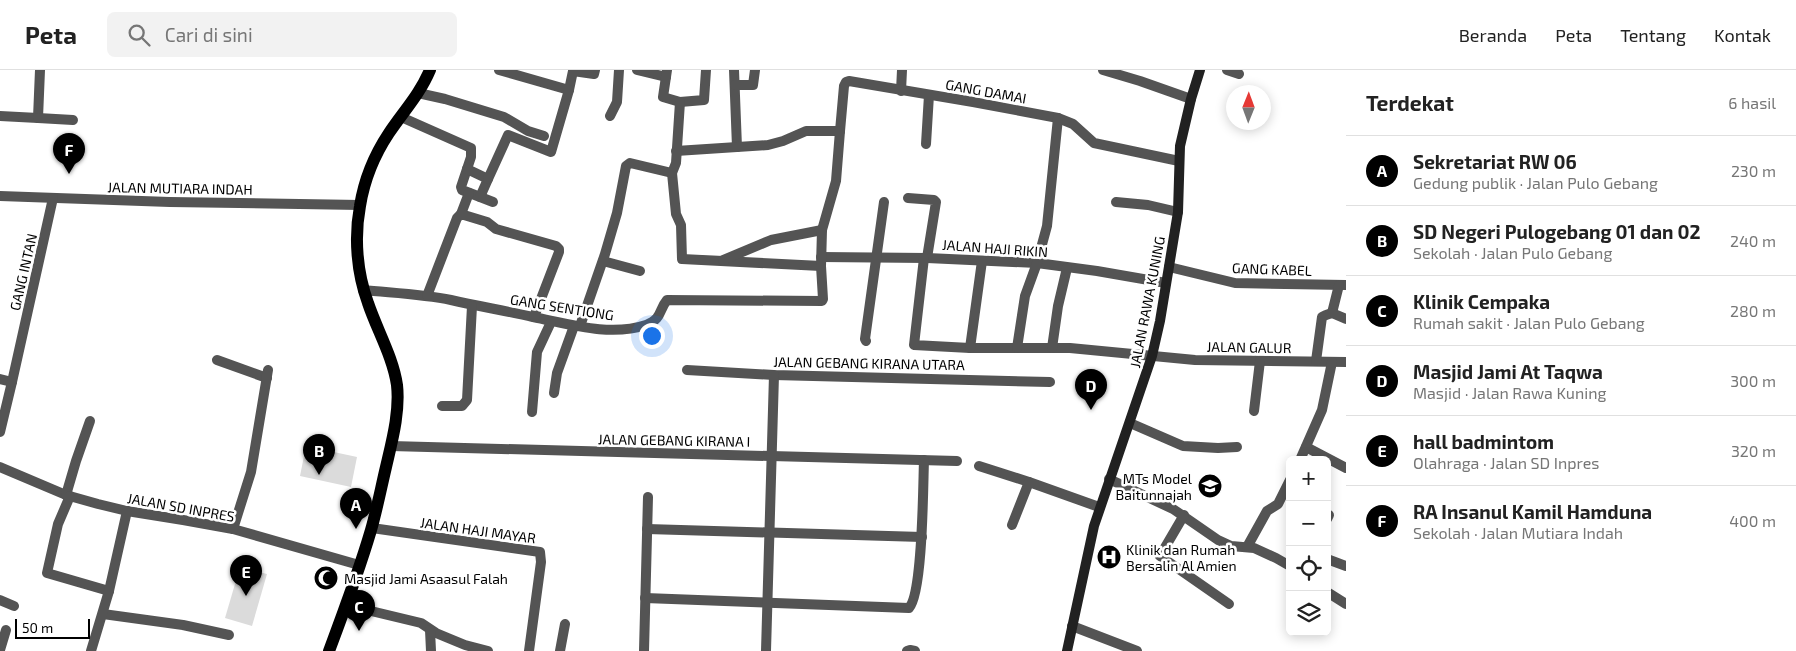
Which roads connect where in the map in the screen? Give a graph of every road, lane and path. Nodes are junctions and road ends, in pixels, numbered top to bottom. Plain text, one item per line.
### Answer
1 (40, 70) edge
2 (430, 70) edge
3 (499, 70) edge
4 (595, 70) edge
5 (619, 70) edge
6 (637, 70) edge
7 (706, 70) edge
8 (734, 70) edge
9 (755, 70) edge
10 (902, 70) edge
11 (1103, 70) edge
12 (1200, 70) edge
13 (1227, 70) edge
14 (666, 73) edge
15 (1135, 74) edge
16 (1239, 74) dead end
17 (735, 85) junction
18 (569, 90) junction
19 (901, 91) junction
20 (418, 94) junction
21 (929, 95) junction
22 (1191, 99) junction
23 (680, 102) junction
24 (0, 116) edge
25 (610, 116) dead end
26 (401, 117) junction
27 (38, 118) junction
28 (1058, 118) junction
29 (73, 120) dead end
30 (840, 131) junction
31 (544, 136) dead end
32 (926, 144) dead end
33 (737, 147) junction
34 (676, 151) junction
35 (1179, 161) junction
36 (467, 169) junction
37 (672, 173) junction
38 (488, 179) junction
39 (469, 193) junction
40 (0, 196) edge
41 (480, 197) junction
42 (53, 198) junction
43 (908, 198) dead end
44 (493, 202) dead end
45 (884, 202) dead end
46 (1116, 202) dead end
47 (360, 205) junction
48 (1178, 212) junction
49 (461, 214) junction
50 (822, 230) junction
51 (876, 257) junction
52 (926, 258) junction
53 (602, 261) junction
54 (721, 261) junction
55 (821, 261) junction
56 (982, 261) junction
57 (1037, 263) junction
58 (1168, 267) junction
59 (1067, 268) junction
60 (640, 271) dead end
61 (1166, 283) junction
62 (1343, 285) edge
63 (364, 290) junction
64 (427, 296) junction
65 (472, 306) junction
66 (1332, 314) junction
67 (534, 317) junction
68 (1346, 319) edge
69 (551, 322) junction
70 (577, 326) junction
71 (866, 341) dead end
72 (970, 348) junction
73 (1017, 348) junction
74 (1052, 348) junction
75 (1152, 356) junction
76 (217, 360) dead end
77 (1260, 361) junction
78 (1316, 361) junction
79 (1332, 362) junction
80 (1346, 362) edge
81 (687, 370) dead end
82 (774, 375) junction
83 (0, 379) edge
84 (12, 382) junction
85 (1050, 382) dead end
86 (554, 393) dead end
87 (442, 406) dead end
88 (1254, 411) dead end
89 (532, 412) dead end
90 (90, 421) dead end
91 (1130, 423) junction
92 (0, 432) edge
93 (391, 446) junction
94 (1237, 447) dead end
95 (1306, 447) junction
96 (772, 456) junction
97 (1302, 456) edge
98 (924, 460) junction
99 (957, 461) dead end
100 (979, 466) dead end
101 (0, 467) edge
102 (1346, 468) edge
103 (1109, 479) junction
104 (1029, 482) junction
105 (1286, 488) edge
106 (68, 496) junction
107 (648, 497) dead end
108 (1099, 508) junction
109 (127, 512) junction
110 (1184, 515) junction
111 (1012, 525) dead end
112 (372, 528) junction
113 (233, 529) junction
114 (647, 529) junction
115 (770, 533) junction
116 (922, 537) junction
117 (1246, 547) junction
118 (1331, 561) edge
119 (1286, 564) edge
120 (360, 565) junction
121 (1346, 566) edge
122 (109, 591) junction
123 (1331, 595) edge
124 (644, 598) junction
125 (0, 600) edge
126 (767, 604) junction
127 (1229, 604) dead end
128 (1346, 604) edge
129 (346, 605) junction
130 (14, 606) dead end
131 (103, 614) junction
132 (565, 624) dead end
133 (1072, 626) junction
134 (6, 630) dead end
135 (430, 630) junction
136 (229, 636) dead end
137 (465, 645) junction
138 (0, 650) edge
139 (91, 651) edge
140 (329, 651) edge
141 (431, 651) edge
142 (453, 651) edge
143 (488, 651) edge
144 (529, 651) edge
145 (560, 651) edge
146 (644, 651) edge
147 (766, 651) edge
148 (907, 651) edge
149 (915, 651) edge
150 (1067, 651) edge
151 (1137, 651) edge

1 - 27 street
2 - 20 main road
3 - 18 street
4 - 18 street
5 - 25 street
6 - 14 street
7 - 23 street
8 - 17 street
9 - 17 street
10 - 19 street
11 - 15 street
12 - 22 street, JALAN RAWA KUNING
13 - 16 street
14 - 23 street
15 - 22 street
17 - 33 street
18 - 38 street
19 - 21 street, GANG DAMAI
19 - 30 street, GANG DAMAI
20 - 26 main road
20 - 31 street
21 - 28 street, GANG DAMAI
21 - 32 street
22 - 35 street, JALAN RAWA KUNING
23 - 34 street
24 - 27 street
26 - 36 street
26 - 47 main road
27 - 29 street
28 - 35 street, GANG DAMAI
28 - 57 street
30 - 33 street
30 - 50 street, GANG SENTIONG
33 - 34 street
34 - 37 street
35 - 48 street, JALAN RAWA KUNING
36 - 38 street
36 - 39 street
37 - 53 street
37 - 54 street, JALAN HAJI RIKIN
38 - 41 street
39 - 41 street
39 - 49 street
40 - 42 street, JALAN MUTIARA INDAH
41 - 44 street
42 - 47 street, JALAN MUTIARA INDAH
42 - 84 street, GANG INTAN
43 - 52 street
45 - 51 street
46 - 48 street
47 - 63 main road
48 - 58 street, JALAN RAWA KUNING
49 - 64 street
49 - 67 street
50 - 54 street
50 - 55 street, GANG SENTIONG
51 - 52 street, JALAN HAJI RIKIN
51 - 55 street, JALAN HAJI RIKIN
51 - 71 street
52 - 56 street, JALAN HAJI RIKIN
52 - 72 street, JALAN GALUR
53 - 60 street
53 - 70 street
54 - 55 street, JALAN HAJI RIKIN
55 - 70 street, GANG SENTIONG
56 - 57 street, JALAN HAJI RIKIN
56 - 72 street
57 - 59 street, JALAN HAJI RIKIN
57 - 73 street
58 - 61 street, JALAN RAWA KUNING
58 - 62 street, GANG KABEL
59 - 61 street, JALAN HAJI RIKIN
59 - 74 street
61 - 75 street, JALAN RAWA KUNING
62 - 66 street
63 - 64 street, GANG SENTIONG
63 - 93 main road
64 - 65 street, GANG SENTIONG
65 - 67 street, GANG SENTIONG
65 - 87 street
66 - 68 street
66 - 78 street
67 - 69 street, GANG SENTIONG
69 - 70 street, GANG SENTIONG
69 - 89 street
70 - 86 street
72 - 73 street, JALAN GALUR
73 - 74 street, JALAN GALUR
74 - 75 street, JALAN GALUR
75 - 77 street, JALAN GALUR
75 - 91 street, JALAN RAWA KUNING
76 - 113 street
77 - 78 street, JALAN GALUR
77 - 88 street
78 - 79 street, JALAN GALUR
79 - 80 street, JALAN GALUR
79 - 95 street
81 - 82 street, JALAN GEBANG KIRANA UTARA
82 - 85 street, JALAN GEBANG KIRANA UTARA
82 - 96 street
83 - 84 street
84 - 92 street
90 - 106 street
91 - 94 street
91 - 103 street, JALAN RAWA KUNING
93 - 96 street, JALAN GEBANG KIRANA I
93 - 112 main road
95 - 97 street
95 - 102 street
96 - 98 street, JALAN GEBANG KIRANA I
96 - 115 street
98 - 99 street, JALAN GEBANG KIRANA I
98 - 116 street
100 - 104 street
101 - 106 street, JALAN SD INPRES
103 - 108 street, JALAN RAWA KUNING
103 - 110 street
104 - 108 street
104 - 111 street
105 - 117 street
106 - 109 street, JALAN SD INPRES
106 - 122 street
107 - 114 street
108 - 133 street, JALAN RAWA KUNING
109 - 113 street, JALAN SD INPRES
109 - 122 street
110 - 117 street
110 - 127 street
112 - 120 main road
112 - 144 street, JALAN HAJI MAYAR
113 - 120 street, JALAN SD INPRES
114 - 115 street
114 - 124 street
115 - 116 street
115 - 126 street
116 - 126 street
117 - 119 street
118 - 121 street
120 - 129 main road
122 - 131 street
123 - 128 street
124 - 126 street
124 - 146 street
125 - 130 street
126 - 147 street
129 - 135 street
129 - 140 main road
131 - 136 street
131 - 139 street
132 - 145 street
133 - 150 street, JALAN RAWA KUNING
133 - 151 street
134 - 138 street
135 - 137 street
135 - 141 street
137 - 142 street
137 - 143 street
148 - 149 street

